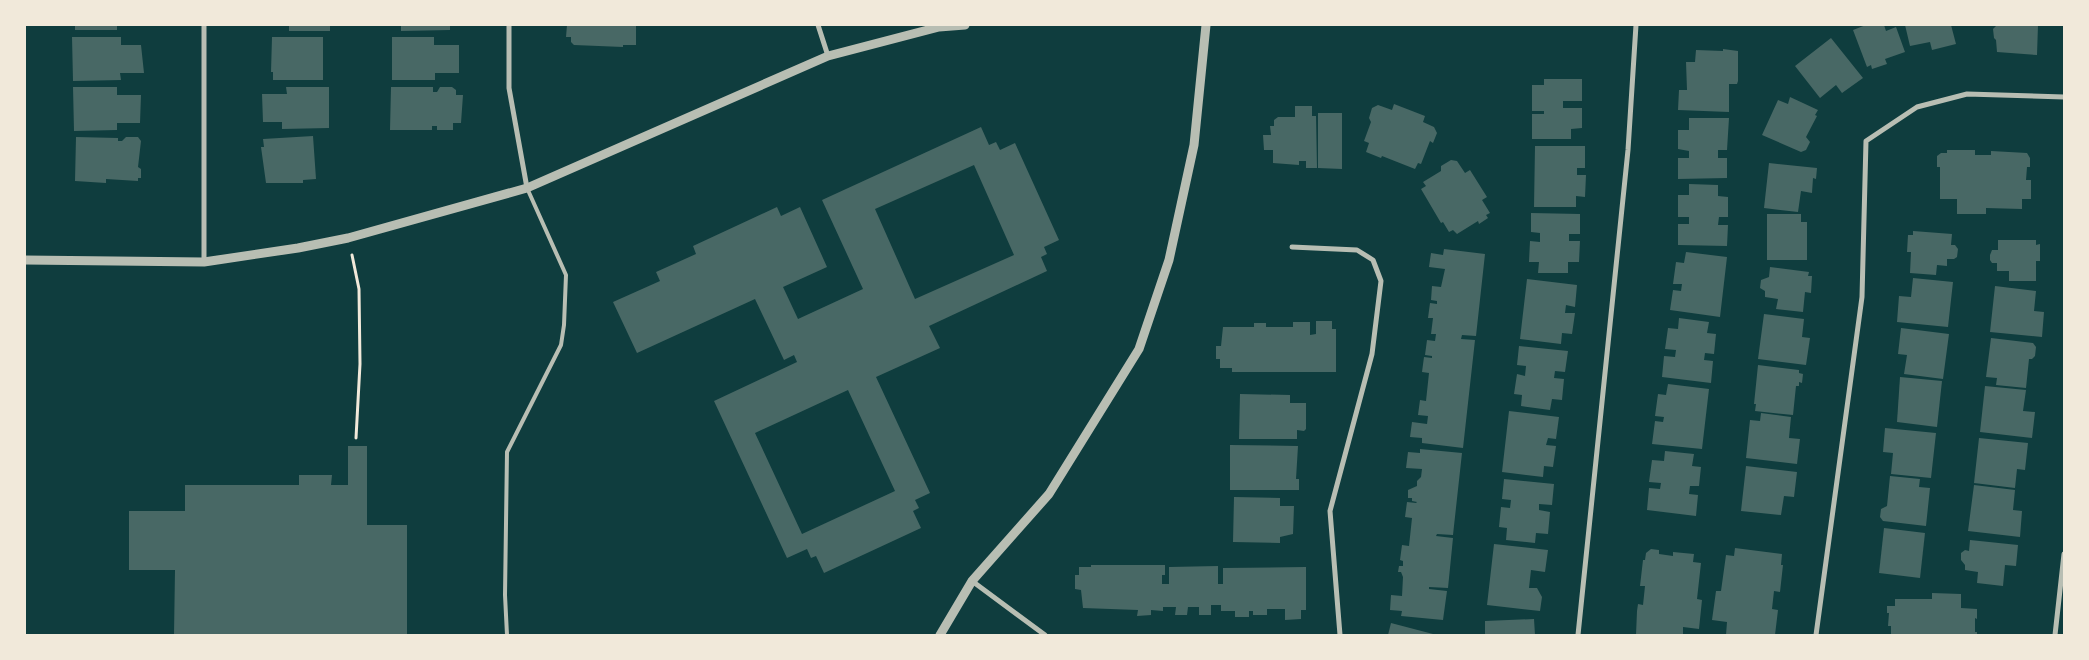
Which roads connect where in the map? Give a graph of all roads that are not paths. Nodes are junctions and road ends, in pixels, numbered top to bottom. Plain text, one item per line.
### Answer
1 (204, 25) edge
2 (509, 25) edge
3 (818, 25) edge
4 (965, 25) edge
5 (1206, 25) edge
6 (1636, 25) edge
7 (828, 56) junction
8 (2064, 97) edge
9 (527, 188) junction
10 (1292, 247) dead end
11 (25, 260) edge
12 (204, 262) junction
13 (2064, 554) edge
14 (972, 581) junction
15 (507, 635) edge
16 (940, 635) edge
17 (1045, 635) edge
18 (1340, 635) edge
19 (1578, 635) edge
20 (1816, 635) edge
21 (2055, 635) edge

1 - 12 street
2 - 9 street
3 - 7 street
4 - 7 street
5 - 14 street
6 - 19 street
7 - 9 street
8 - 20 street
9 - 12 street
9 - 15 lane
10 - 18 street
11 - 12 street
13 - 21 street
14 - 16 street
14 - 17 street

